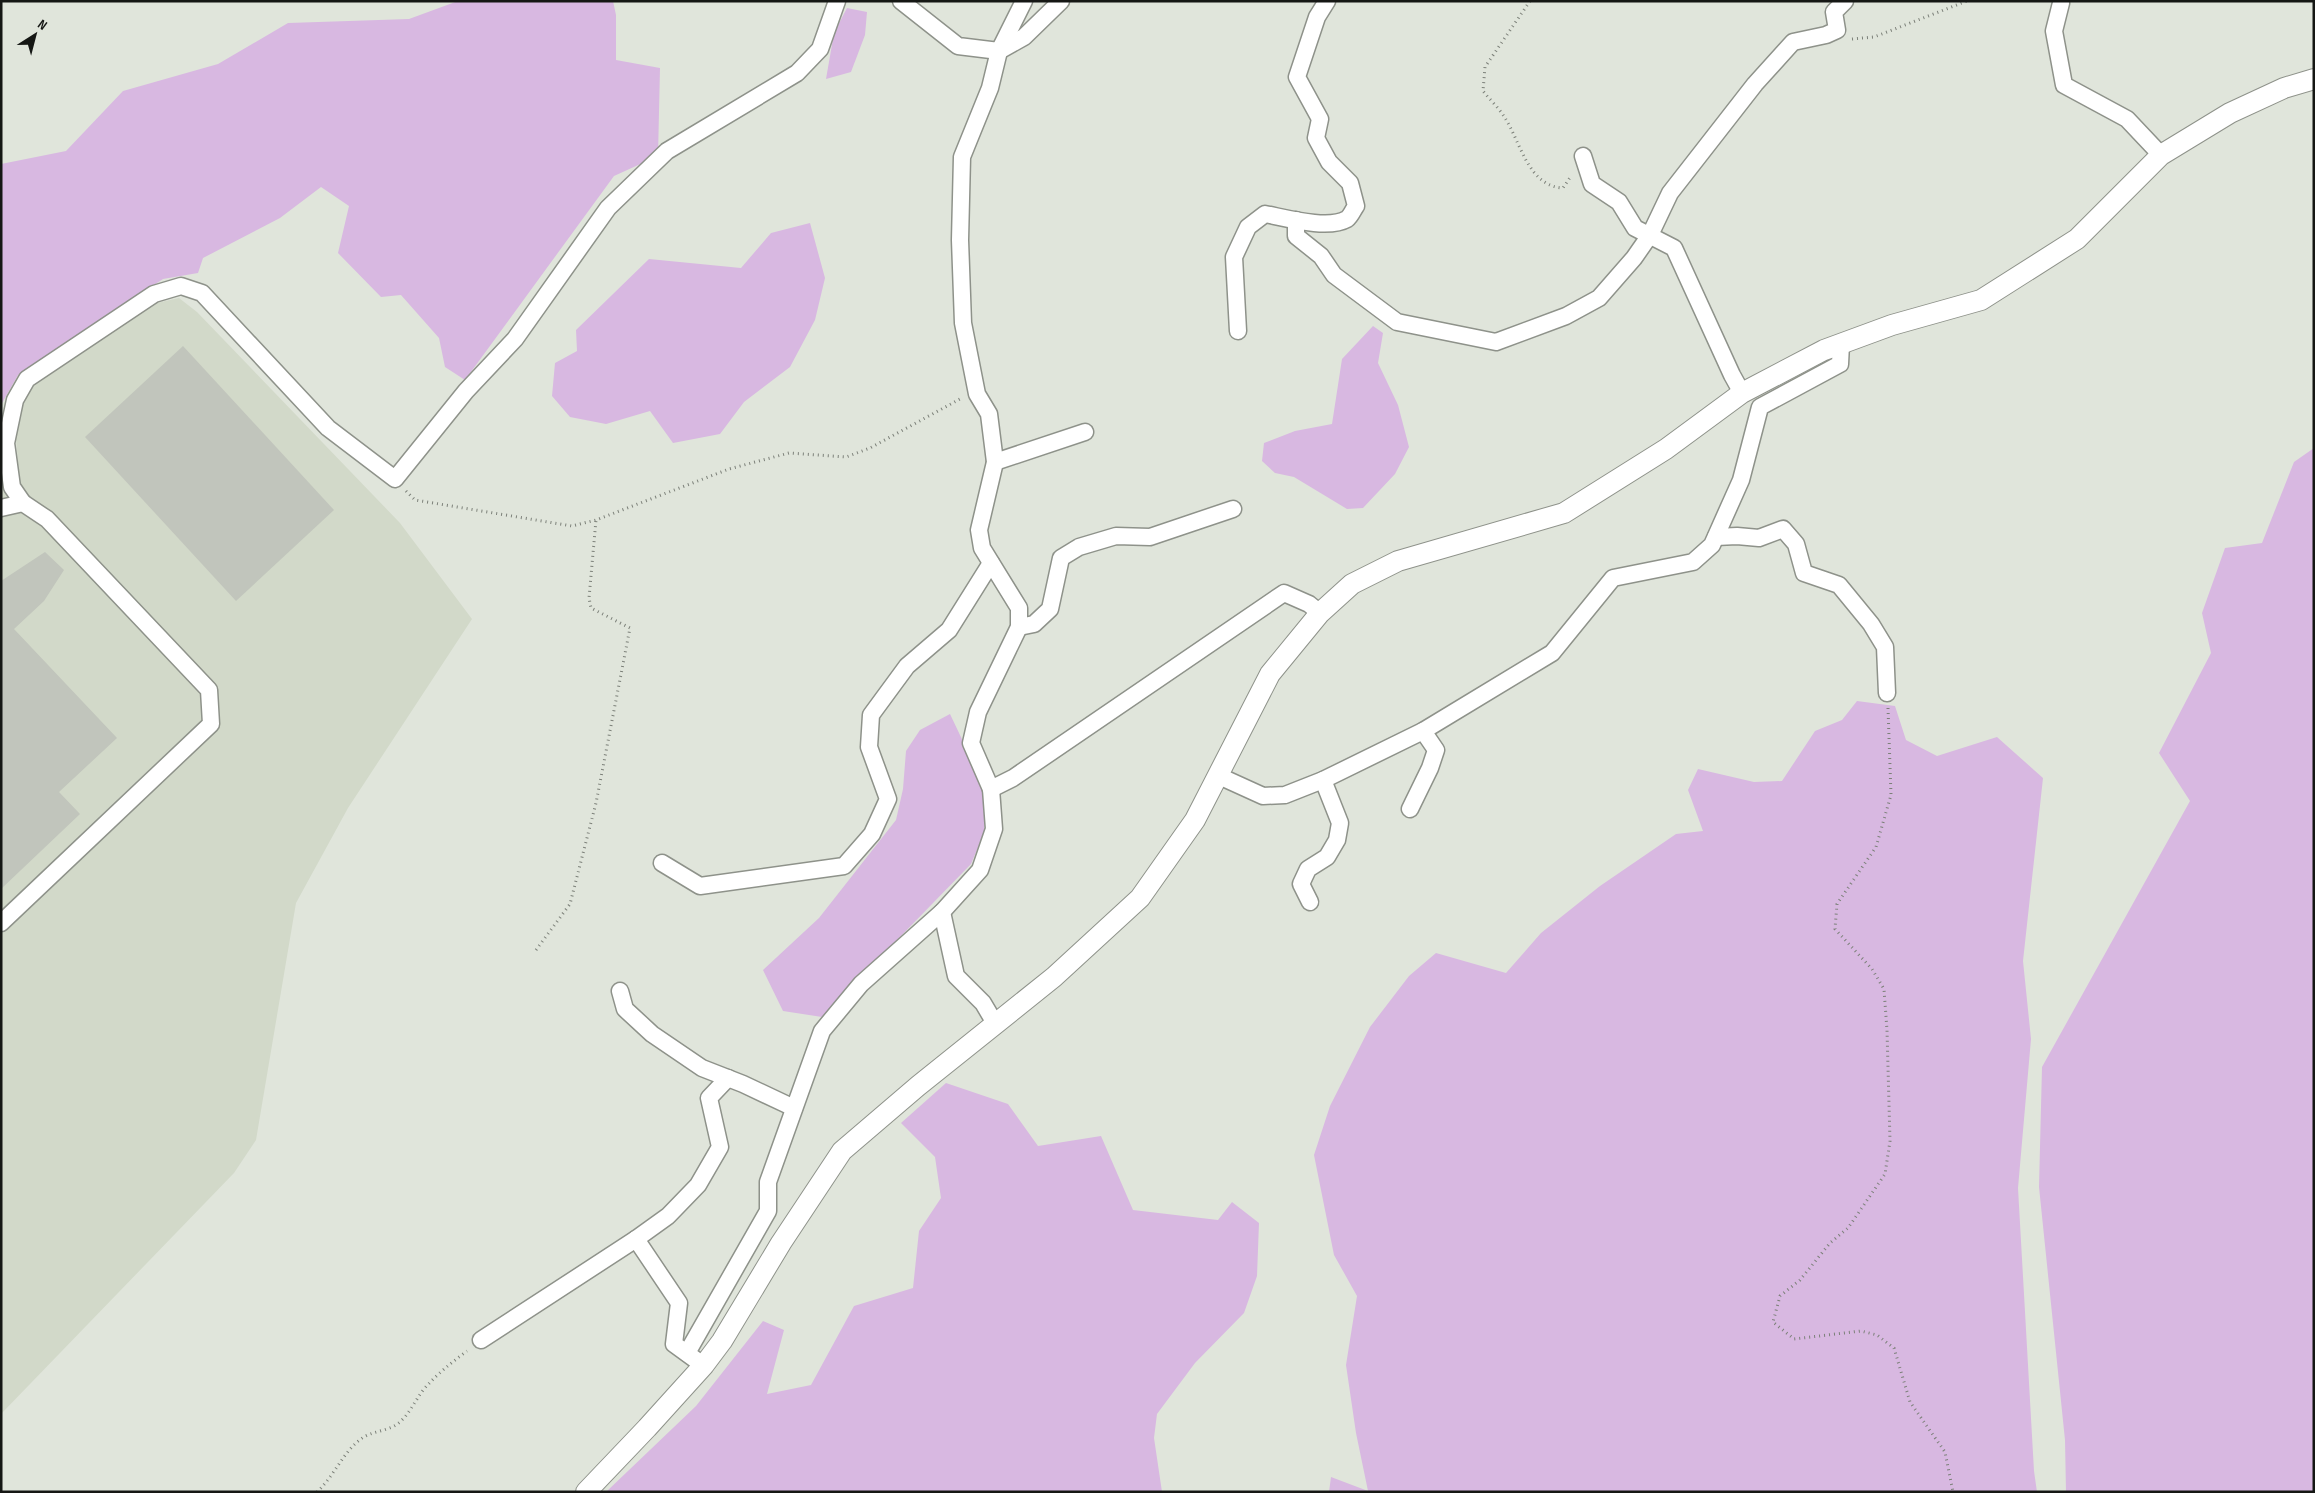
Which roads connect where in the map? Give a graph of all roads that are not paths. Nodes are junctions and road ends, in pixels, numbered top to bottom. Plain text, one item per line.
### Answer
1 (837, 1) edge
2 (901, 1) edge
3 (1024, 1) edge
4 (1061, 1) edge
5 (1327, 1) edge
6 (1845, 1) edge
7 (2061, 3) dead end
8 (998, 51) junction
9 (2314, 79) edge
10 (2161, 155) junction
11 (1583, 156) road end
12 (1296, 220) junction
13 (1650, 234) junction
14 (1238, 331) dead end
15 (1841, 344) junction
16 (1742, 393) junction
17 (1085, 432) dead end
18 (995, 462) junction
19 (23, 503) junction
20 (1, 508) edge
21 (1233, 509) dead end
22 (1716, 537) junction
23 (991, 563) junction
24 (1320, 613) junction
25 (1019, 627) junction
26 (1887, 693) road end
27 (1424, 730) junction
28 (1219, 776) junction
29 (1323, 780) junction
30 (992, 789) junction
31 (1410, 809) dead end
32 (662, 863) dead end
33 (1310, 902) dead end
34 (942, 912) junction
35 (1, 922) edge
36 (620, 991) dead end
37 (996, 1025) junction
38 (728, 1078) junction
39 (794, 1108) junction
40 (636, 1239) junction
41 (481, 1340) road end
42 (687, 1353) junction
43 (704, 1365) junction
44 (586, 1492) edge

1 - 19 street
2 - 8 street
3 - 8 street
4 - 8 street
5 - 12 street
6 - 13 street
7 - 10 street
8 - 18 street
9 - 10 street
10 - 15 street
11 - 13 street
12 - 13 street
12 - 14 street
13 - 16 street
15 - 16 street
15 - 22 street
16 - 24 street
17 - 18 street
18 - 23 street
19 - 20 street
19 - 35 street
21 - 25 street
22 - 26 street
22 - 27 street
23 - 25 street
23 - 32 street
24 - 28 street
24 - 30 street
25 - 30 street
27 - 29 street
27 - 31 street
28 - 29 street
28 - 37 street
29 - 33 street
30 - 34 street
34 - 37 street
34 - 39 street
36 - 38 street
37 - 43 street
38 - 39 street
38 - 40 street
39 - 42 street
40 - 41 street
40 - 42 street
42 - 43 street
43 - 44 street

